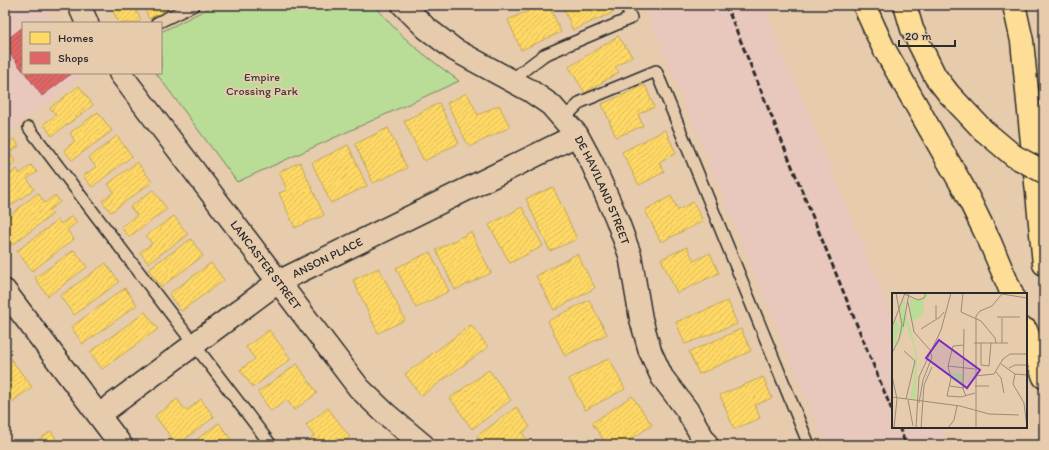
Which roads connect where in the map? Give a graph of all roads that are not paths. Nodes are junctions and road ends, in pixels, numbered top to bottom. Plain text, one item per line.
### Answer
1 (79, 5) edge
2 (194, 5) edge
3 (403, 5) edge
4 (626, 5) edge
5 (864, 5) edge
6 (905, 5) edge
7 (1014, 5) edge
8 (88, 22) edge
9 (159, 22) edge
10 (121, 74) edge
11 (511, 80) junction
12 (570, 126) junction
13 (29, 128) dead end
14 (1044, 172) edge
15 (1044, 264) edge
16 (278, 282) junction
17 (6, 293) edge
18 (1012, 293) edge
19 (1027, 333) edge
20 (194, 344) junction
21 (1044, 377) edge
22 (99, 416) junction
23 (121, 445) edge
24 (271, 445) edge
25 (423, 445) edge
26 (707, 445) edge
27 (809, 445) edge

1 - 8 street
2 - 9 lane
3 - 11 street, DE HAVILAND STREET
4 - 11 lane
5 - 18 highway
6 - 14 highway, bridge
7 - 15 highway
10 - 16 street, LANCASTER STREET
11 - 12 street, DE HAVILAND STREET
12 - 16 street, ANSON PLACE
12 - 26 street, DE HAVILAND STREET
12 - 27 lane
13 - 20 lane
16 - 20 street, ANSON PLACE
16 - 25 street, LANCASTER STREET
17 - 22 street
19 - 21 highway
20 - 22 street, ANSON PLACE
20 - 24 lane
22 - 23 street

